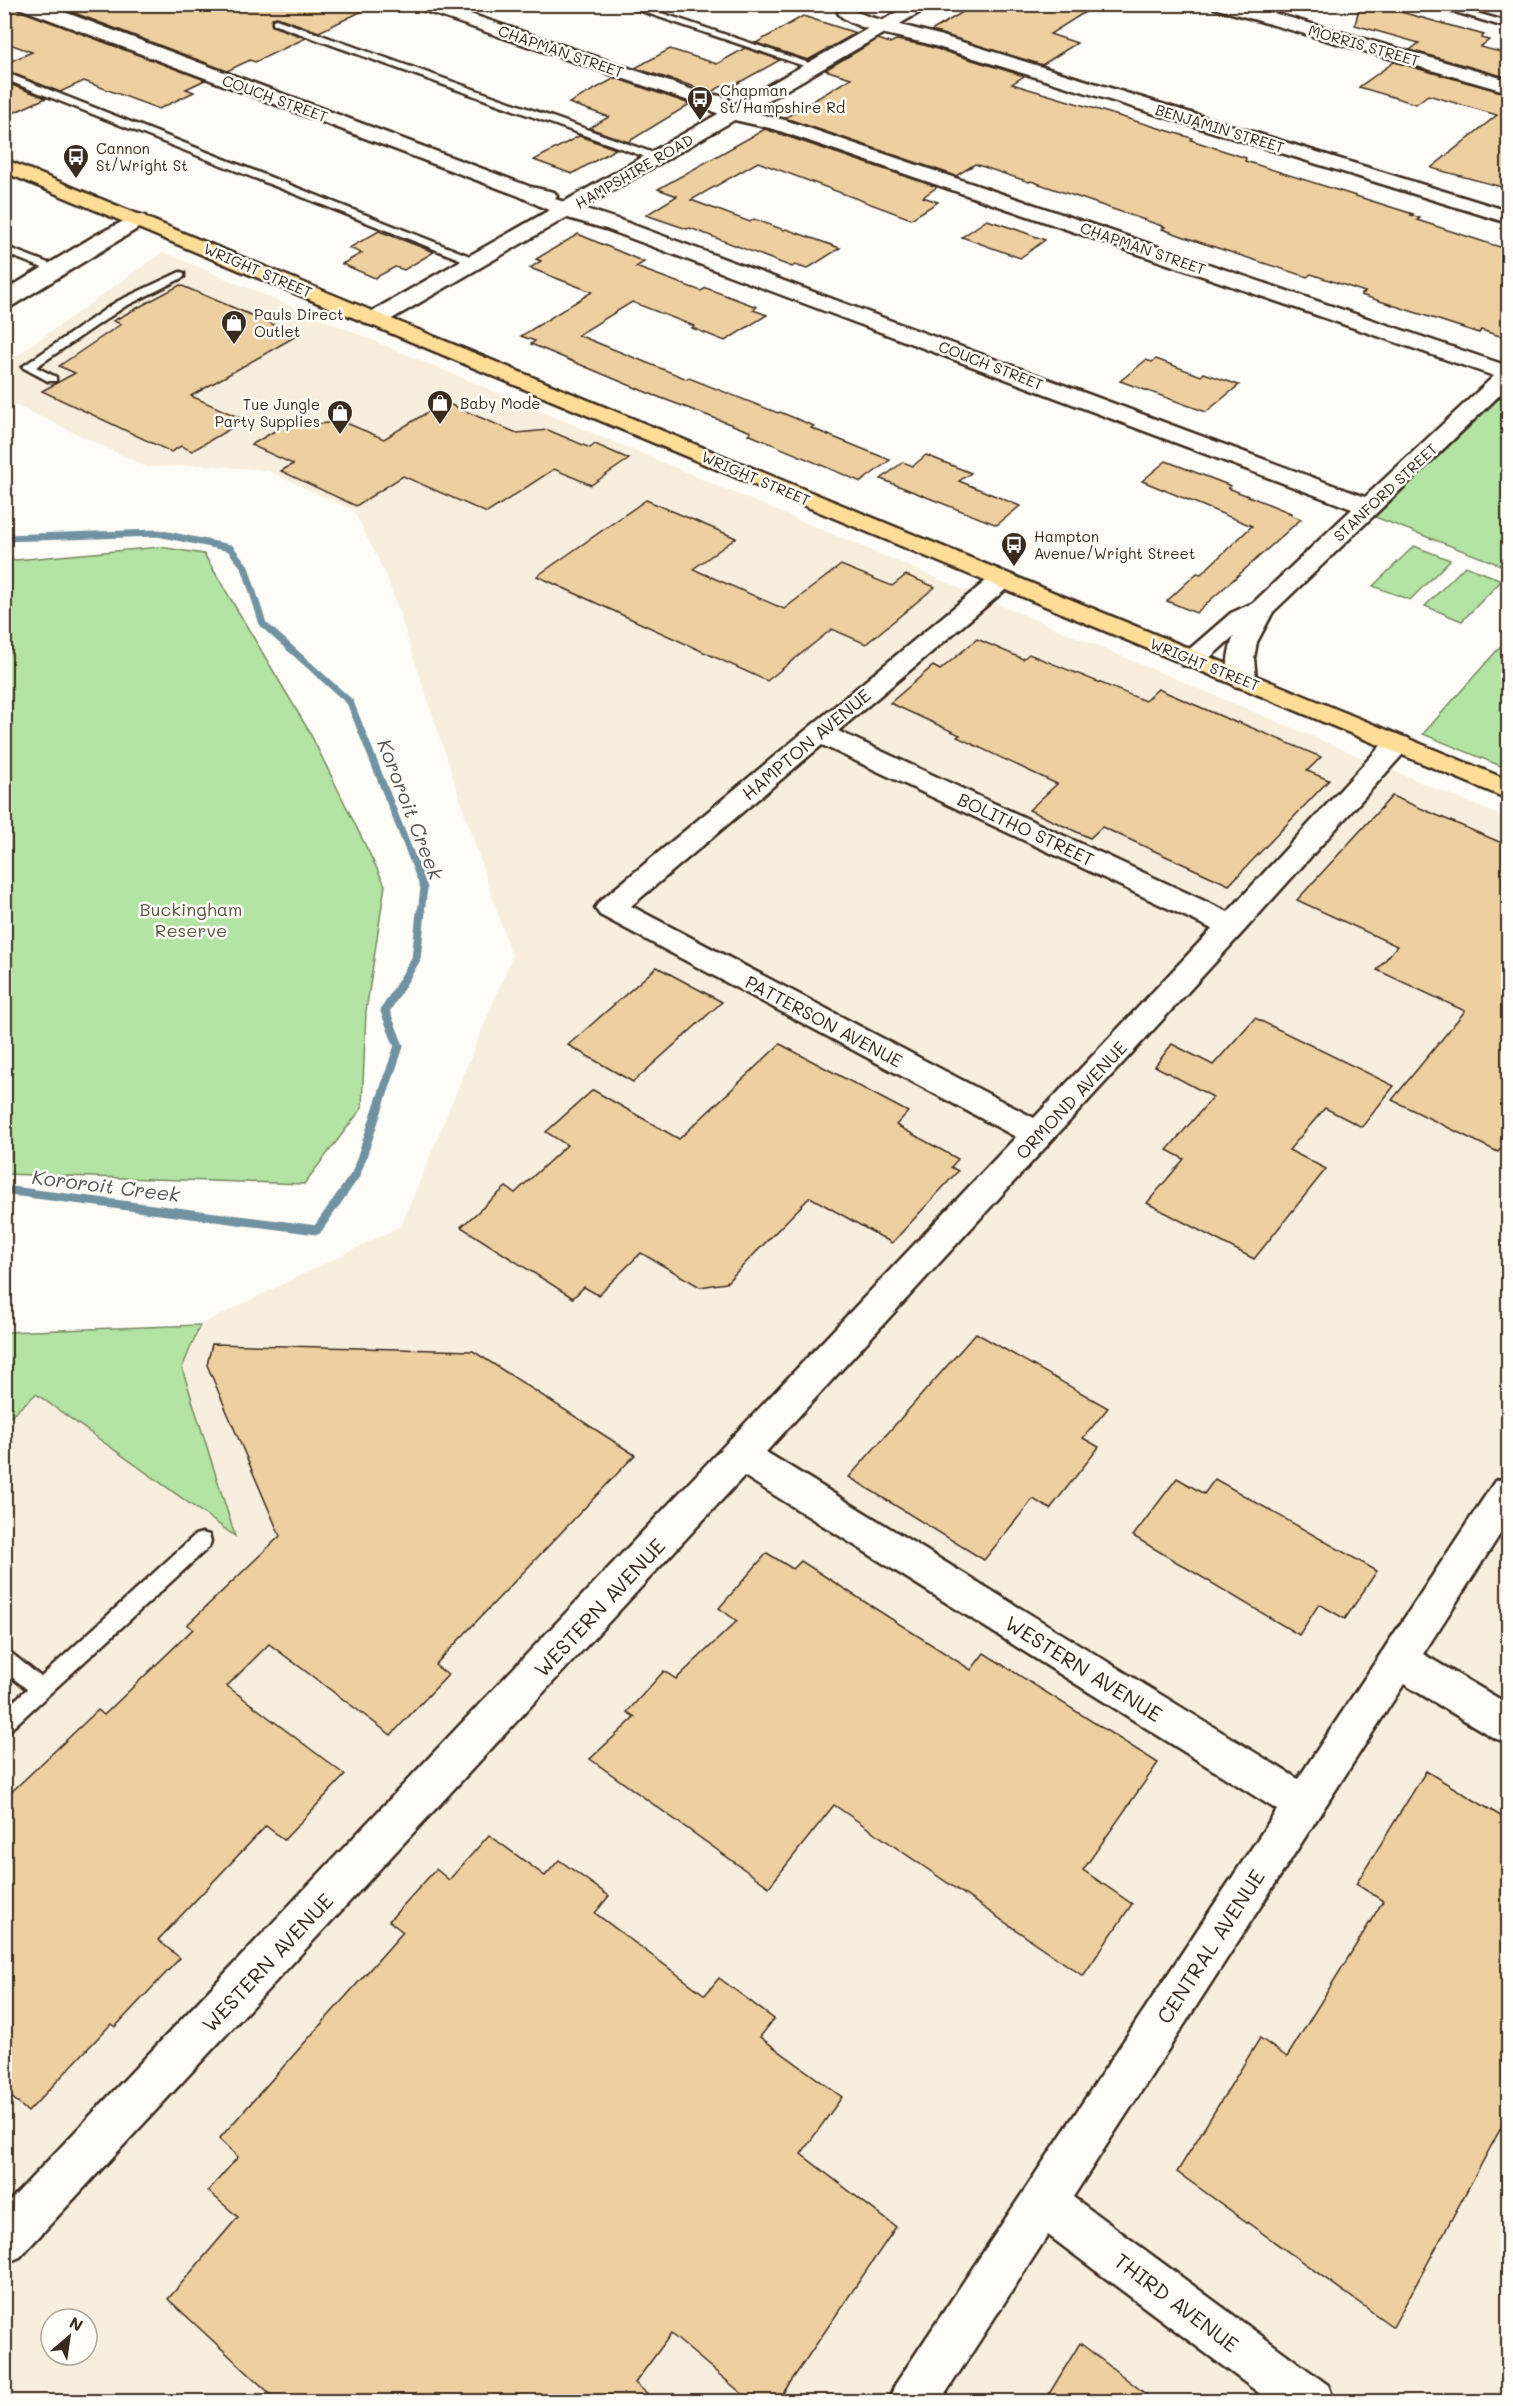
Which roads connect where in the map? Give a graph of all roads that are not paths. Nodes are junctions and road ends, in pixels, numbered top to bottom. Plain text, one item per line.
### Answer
1 (25, 4) edge
2 (422, 4) edge
3 (624, 4) edge
4 (924, 4) edge
5 (1220, 4) edge
6 (1433, 4) edge
7 (838, 10) dead end
8 (276, 22) dead end
9 (888, 25) junction
10 (1509, 25) edge
11 (816, 67) junction
12 (4, 75) edge
13 (1509, 86) edge
14 (739, 111) junction
15 (658, 158) junction
16 (4, 165) edge
17 (570, 208) junction
18 (1509, 218) edge
19 (145, 223) junction
20 (4, 249) edge
21 (476, 262) junction
22 (57, 270) junction
23 (180, 274) dead end
24 (4, 301) edge
25 (375, 319) junction
26 (1509, 374) edge
27 (52, 379) dead end
28 (1369, 507) junction
29 (1002, 580) junction
30 (1262, 608) junction
31 (1191, 659) junction
32 (1243, 680) junction
33 (819, 733) junction
34 (1398, 744) junction
35 (1509, 790) edge
36 (610, 908) joint
37 (1232, 926) junction
38 (1039, 1134) junction
39 (741, 1455) junction
40 (1509, 1492) edge
41 (202, 1541) dead end
42 (4, 1659) edge
43 (1398, 1660) junction
44 (41, 1689) junction
45 (4, 1723) edge
46 (1509, 1725) edge
47 (1303, 1804) junction
48 (1043, 2203) junction
49 (4, 2241) edge
50 (912, 2402) edge
51 (1311, 2402) edge

1 - 17 street, COUCH STREET
2 - 14 street, CHAPMAN STREET
3 - 11 lane
4 - 9 street, HAMPSHIRE ROAD
5 - 13 street, MORRIS STREET
6 - 10 lane
7 - 9 street, BENJAMIN STREET
8 - 15 lane
9 - 11 street, HAMPSHIRE ROAD
9 - 18 street, BENJAMIN STREET
11 - 14 street, HAMPSHIRE ROAD
12 - 21 lane
14 - 15 street, HAMPSHIRE ROAD
14 - 26 street, CHAPMAN STREET
15 - 17 street, HAMPSHIRE ROAD
16 - 19 main road, WRIGHT STREET
17 - 21 street, HAMPSHIRE ROAD
17 - 28 street, COUCH STREET
19 - 22 street
19 - 25 main road, WRIGHT STREET
20 - 22 lane
21 - 25 street, HAMPSHIRE ROAD
22 - 24 street
23 - 27 lane
25 - 29 main road, WRIGHT STREET
26 - 28 street, STANFORD STREET
28 - 30 street, STANFORD STREET
29 - 31 main road, WRIGHT STREET
29 - 33 street, HAMPTON AVENUE
30 - 31 street, STANFORD STREET
30 - 32 street, STANFORD STREET
31 - 32 main road, WRIGHT STREET
32 - 34 main road, WRIGHT STREET
33 - 36 street, HAMPTON AVENUE
33 - 37 street, BOLITHO STREET
34 - 35 main road, WRIGHT STREET
34 - 37 street, ORMOND AVENUE
36 - 38 street, PATTERSON AVENUE
37 - 38 street, ORMOND AVENUE
38 - 39 street, ORMOND AVENUE
39 - 47 street, WESTERN AVENUE
39 - 49 street, WESTERN AVENUE
40 - 43 street, CENTRAL AVENUE
41 - 44 lane
42 - 44 lane
43 - 46 street
43 - 47 street, CENTRAL AVENUE
44 - 45 lane
47 - 48 street, CENTRAL AVENUE
48 - 50 street, CENTRAL AVENUE
48 - 51 street, THIRD AVENUE

